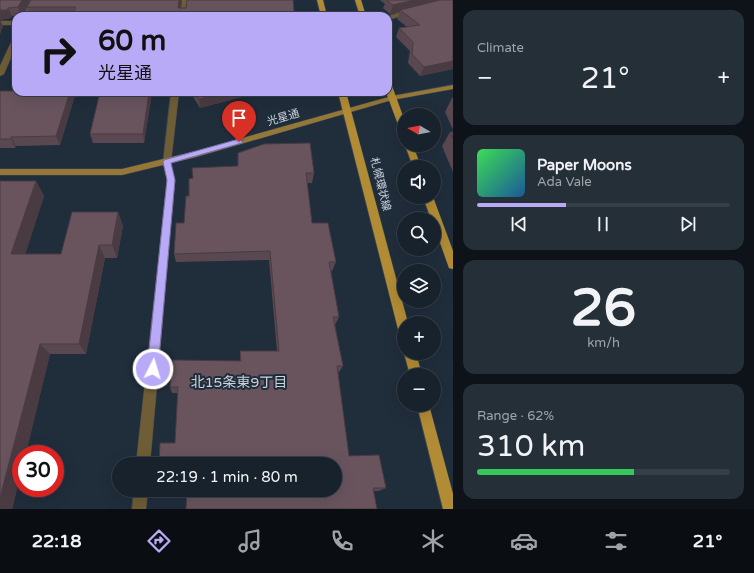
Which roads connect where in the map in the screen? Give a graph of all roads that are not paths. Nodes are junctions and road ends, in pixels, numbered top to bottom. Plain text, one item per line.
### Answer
1 (34, 0) edge
2 (185, 0) edge
3 (320, 0) edge
4 (358, 0) edge
5 (417, 10) edge
6 (28, 12) edge
7 (184, 12) edge
8 (323, 12) edge
9 (362, 12) edge
10 (392, 17) edge
11 (0, 23) edge
12 (12, 23) edge
13 (12, 47) edge
14 (0, 74) edge
15 (453, 87) edge
16 (174, 96) edge
17 (343, 96) edge
18 (392, 98) junction
19 (346, 110) junction
20 (397, 111) edge
21 (166, 162) junction
22 (0, 172) edge
23 (431, 204) edge
24 (453, 265) edge
25 (401, 316) edge
26 (426, 412) edge
27 (144, 457) edge
28 (140, 497) edge
29 (139, 509) edge
30 (450, 509) edge

1 - 6 street
2 - 7 street
3 - 8 main road
4 - 9 main road
5 - 10 street
11 - 12 street
13 - 14 street
15 - 18 street, 光星通
16 - 21 street
17 - 19 main road, 札幌環状線
18 - 19 street, 光星通
18 - 20 main road
19 - 21 street, 光星通
19 - 25 main road, 札幌環状線
21 - 22 street, 光星通
21 - 27 street
23 - 24 main road
26 - 30 main road
28 - 29 street

